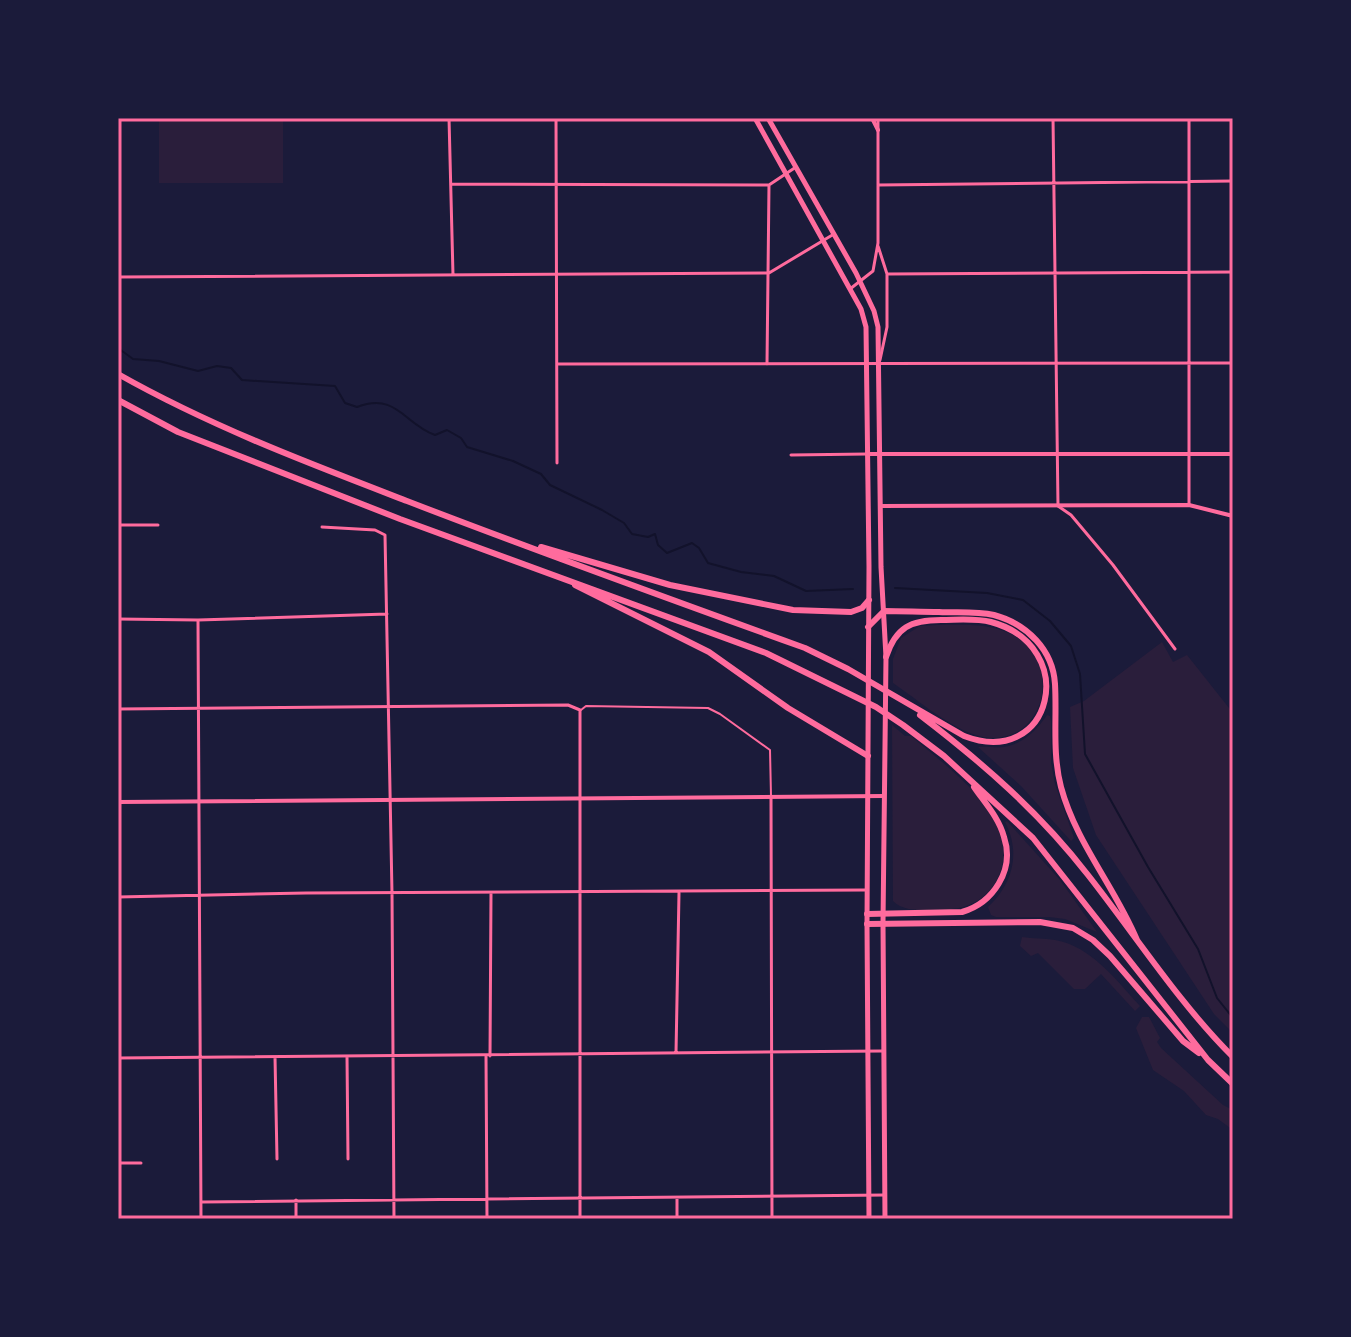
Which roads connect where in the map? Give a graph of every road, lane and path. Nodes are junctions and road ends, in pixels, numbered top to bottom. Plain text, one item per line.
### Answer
1 (449, 118) edge
2 (556, 118) edge
3 (755, 118) edge
4 (768, 118) edge
5 (875, 118) edge
6 (1053, 118) edge
7 (1189, 118) edge
8 (878, 130) joint
9 (796, 167) junction
10 (787, 173) junction
11 (1189, 181) junction
12 (1233, 181) edge
13 (1054, 182) junction
14 (451, 184) junction
15 (556, 184) junction
16 (769, 185) junction
17 (878, 185) junction
18 (834, 234) junction
19 (823, 240) junction
20 (878, 243) junction
21 (1189, 272) junction
22 (1233, 272) edge
23 (769, 273) junction
24 (1055, 273) junction
25 (557, 274) junction
26 (887, 274) junction
27 (453, 275) junction
28 (118, 277) edge
29 (860, 282) junction
30 (850, 289) junction
31 (867, 363) junction
32 (1056, 363) junction
33 (1189, 363) junction
34 (1233, 363) edge
35 (557, 364) junction
36 (767, 364) junction
37 (879, 364) junction
38 (118, 374) edge
39 (118, 400) edge
40 (867, 454) junction
41 (879, 454) junction
42 (1189, 454) junction
43 (1233, 454) edge
44 (791, 455) dead end
45 (1057, 456) junction
46 (557, 463) dead end
47 (1189, 505) junction
48 (880, 506) junction
49 (1058, 506) junction
50 (1233, 516) edge
51 (118, 525) edge
52 (158, 525) dead end
53 (322, 527) dead end
54 (499, 537) junction
55 (558, 576) junction
56 (869, 600) junction
57 (884, 611) junction
58 (387, 614) junction
59 (118, 619) edge
60 (198, 620) junction
61 (868, 627) junction
62 (1175, 649) dead end
63 (886, 657) junction
64 (905, 703) junction
65 (390, 706) junction
66 (118, 709) edge
67 (200, 709) junction
68 (580, 710) junction
69 (868, 756) junction
70 (965, 775) junction
71 (771, 796) junction
72 (868, 796) junction
73 (884, 796) junction
74 (581, 797) junction
75 (389, 799) junction
76 (118, 802) edge
77 (200, 802) junction
78 (868, 890) junction
79 (581, 891) junction
80 (679, 891) junction
81 (772, 892) junction
82 (392, 893) junction
83 (491, 894) junction
84 (118, 897) edge
85 (201, 897) junction
86 (867, 914) junction
87 (883, 919) junction
88 (867, 924) junction
89 (1137, 940) junction
90 (772, 1051) junction
91 (868, 1051) junction
92 (884, 1051) junction
93 (676, 1053) junction
94 (580, 1054) junction
95 (347, 1056) junction
96 (393, 1056) junction
97 (488, 1056) junction
98 (275, 1057) junction
99 (1233, 1057) edge
100 (118, 1058) edge
101 (201, 1058) junction
102 (1208, 1060) junction
103 (1233, 1084) edge
104 (277, 1159) dead end
105 (348, 1159) dead end
106 (118, 1163) edge
107 (141, 1163) dead end
108 (869, 1195) junction
109 (885, 1195) junction
110 (772, 1196) junction
111 (580, 1197) junction
112 (677, 1197) junction
113 (488, 1199) junction
114 (296, 1200) junction
115 (394, 1200) junction
116 (202, 1202) junction
117 (201, 1219) edge
118 (296, 1219) edge
119 (394, 1219) edge
120 (487, 1219) edge
121 (580, 1219) edge
122 (677, 1219) edge
123 (772, 1219) edge
124 (869, 1219) edge
125 (885, 1219) edge

1 - 14 street
2 - 15 street
3 - 10 main road
4 - 9 main road
5 - 8 street
6 - 13 street
7 - 11 street
8 - 17 street
9 - 10 street
9 - 18 main road
10 - 16 street
10 - 19 main road
11 - 12 street
11 - 13 street
11 - 21 street
13 - 17 street
13 - 24 street
14 - 15 street
14 - 27 street
15 - 16 street
15 - 25 street
16 - 23 street
17 - 20 street
18 - 19 street
18 - 29 main road
19 - 23 street
19 - 30 main road
20 - 26 street
20 - 29 street
21 - 22 street
21 - 24 street
21 - 33 street
23 - 25 street
23 - 36 street
24 - 26 street
24 - 32 street
25 - 27 street
25 - 35 street
26 - 37 street
27 - 28 street
29 - 30 street
29 - 37 main road
30 - 31 main road
31 - 36 street
31 - 37 street
31 - 40 main road
32 - 33 street
32 - 37 street
32 - 45 street
33 - 34 street
33 - 42 street
35 - 36 street
35 - 46 street
37 - 41 main road
38 - 54 highway
39 - 55 highway
40 - 41 street
40 - 44 street
40 - 56 main road
41 - 45 street
41 - 48 main road
42 - 43 street
42 - 45 street
42 - 47 street
45 - 49 street
47 - 49 street
47 - 50 street
48 - 49 street
48 - 57 main road
49 - 62 street
51 - 52 street
53 - 58 street
54 - 56 highway
54 - 64 highway
55 - 69 highway
55 - 70 highway
56 - 61 main road
57 - 61 highway
57 - 63 main road
57 - 89 highway
58 - 60 street
58 - 65 street
59 - 60 street
60 - 67 street
61 - 69 main road
63 - 64 highway
63 - 73 main road
64 - 89 highway
65 - 67 street
65 - 68 street
65 - 75 street
66 - 67 street
67 - 77 street
68 - 71 lane
68 - 74 street
69 - 72 main road
70 - 87 highway
70 - 102 highway
71 - 72 street
71 - 74 street
71 - 81 street
72 - 73 street
72 - 78 main road
73 - 87 main road
74 - 75 street
74 - 79 street
75 - 77 street
75 - 82 street
76 - 77 street
77 - 85 street
78 - 81 street
78 - 86 main road
79 - 80 street
79 - 83 street
79 - 94 street
80 - 81 street
80 - 93 street
81 - 90 street
82 - 83 street
82 - 85 street
82 - 96 street
83 - 97 street
84 - 85 street
85 - 101 street
86 - 87 highway
86 - 88 main road
87 - 88 highway
87 - 92 main road
87 - 102 highway
88 - 91 main road
89 - 99 highway
90 - 91 street
90 - 93 street
90 - 110 street
91 - 92 street
91 - 108 main road
92 - 109 main road
93 - 94 street
94 - 97 street
94 - 111 street
95 - 96 street
95 - 98 street
95 - 105 street
96 - 97 street
96 - 115 street
97 - 113 street
98 - 101 street
98 - 104 street
100 - 101 street
101 - 116 street
102 - 103 highway
106 - 107 street
108 - 109 street
108 - 110 street
108 - 124 main road
109 - 125 main road
110 - 112 street
110 - 123 street
111 - 112 street
111 - 113 street
111 - 121 street
112 - 122 street
113 - 115 street
113 - 120 street
114 - 115 street
114 - 116 street
114 - 118 street
115 - 119 street
116 - 117 street

